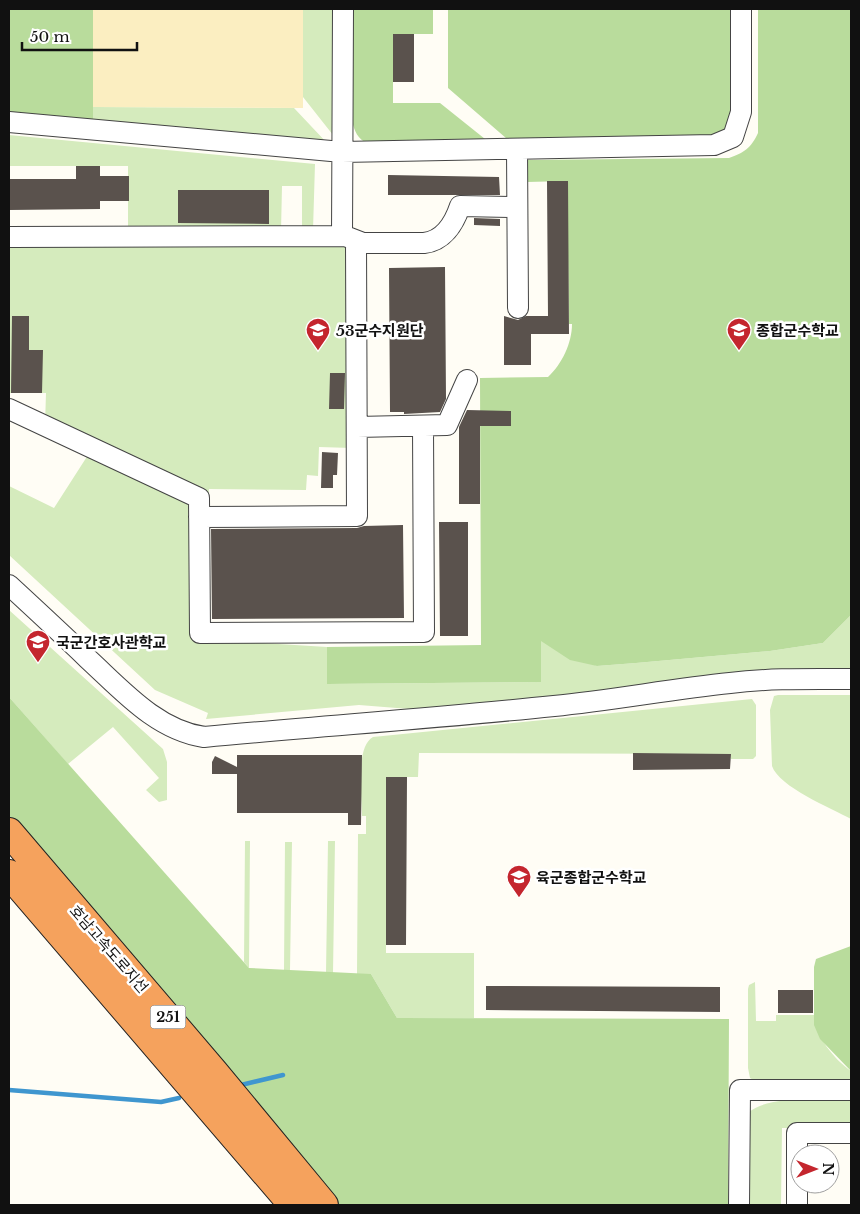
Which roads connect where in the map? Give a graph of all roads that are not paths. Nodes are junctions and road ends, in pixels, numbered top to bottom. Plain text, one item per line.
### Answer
1 (343, 9) edge
2 (741, 9) edge
3 (9, 122) edge
4 (517, 148) junction
5 (342, 152) junction
6 (517, 207) junction
7 (9, 237) edge
8 (349, 238) junction
9 (518, 308) dead end
10 (467, 380) dead end
11 (9, 409) edge
12 (423, 426) junction
13 (356, 427) junction
14 (199, 517) junction
15 (9, 585) edge
16 (851, 680) edge
17 (9, 832) edge
18 (9, 874) edge
19 (851, 1090) edge
20 (851, 1133) edge
21 (294, 1205) edge
22 (324, 1205) edge
23 (739, 1205) edge
24 (797, 1205) edge

1 - 5 street
2 - 4 street
3 - 5 street
4 - 5 street
4 - 6 street
5 - 8 street
6 - 8 street
6 - 9 street
7 - 8 street
8 - 13 street
10 - 12 street
11 - 14 street
12 - 13 street
12 - 14 street
13 - 14 street
15 - 16 street
17 - 22 highway, 호남고속도로지선 / 251
18 - 21 highway, 호남고속도로지선 / 251
19 - 23 street
20 - 24 street

